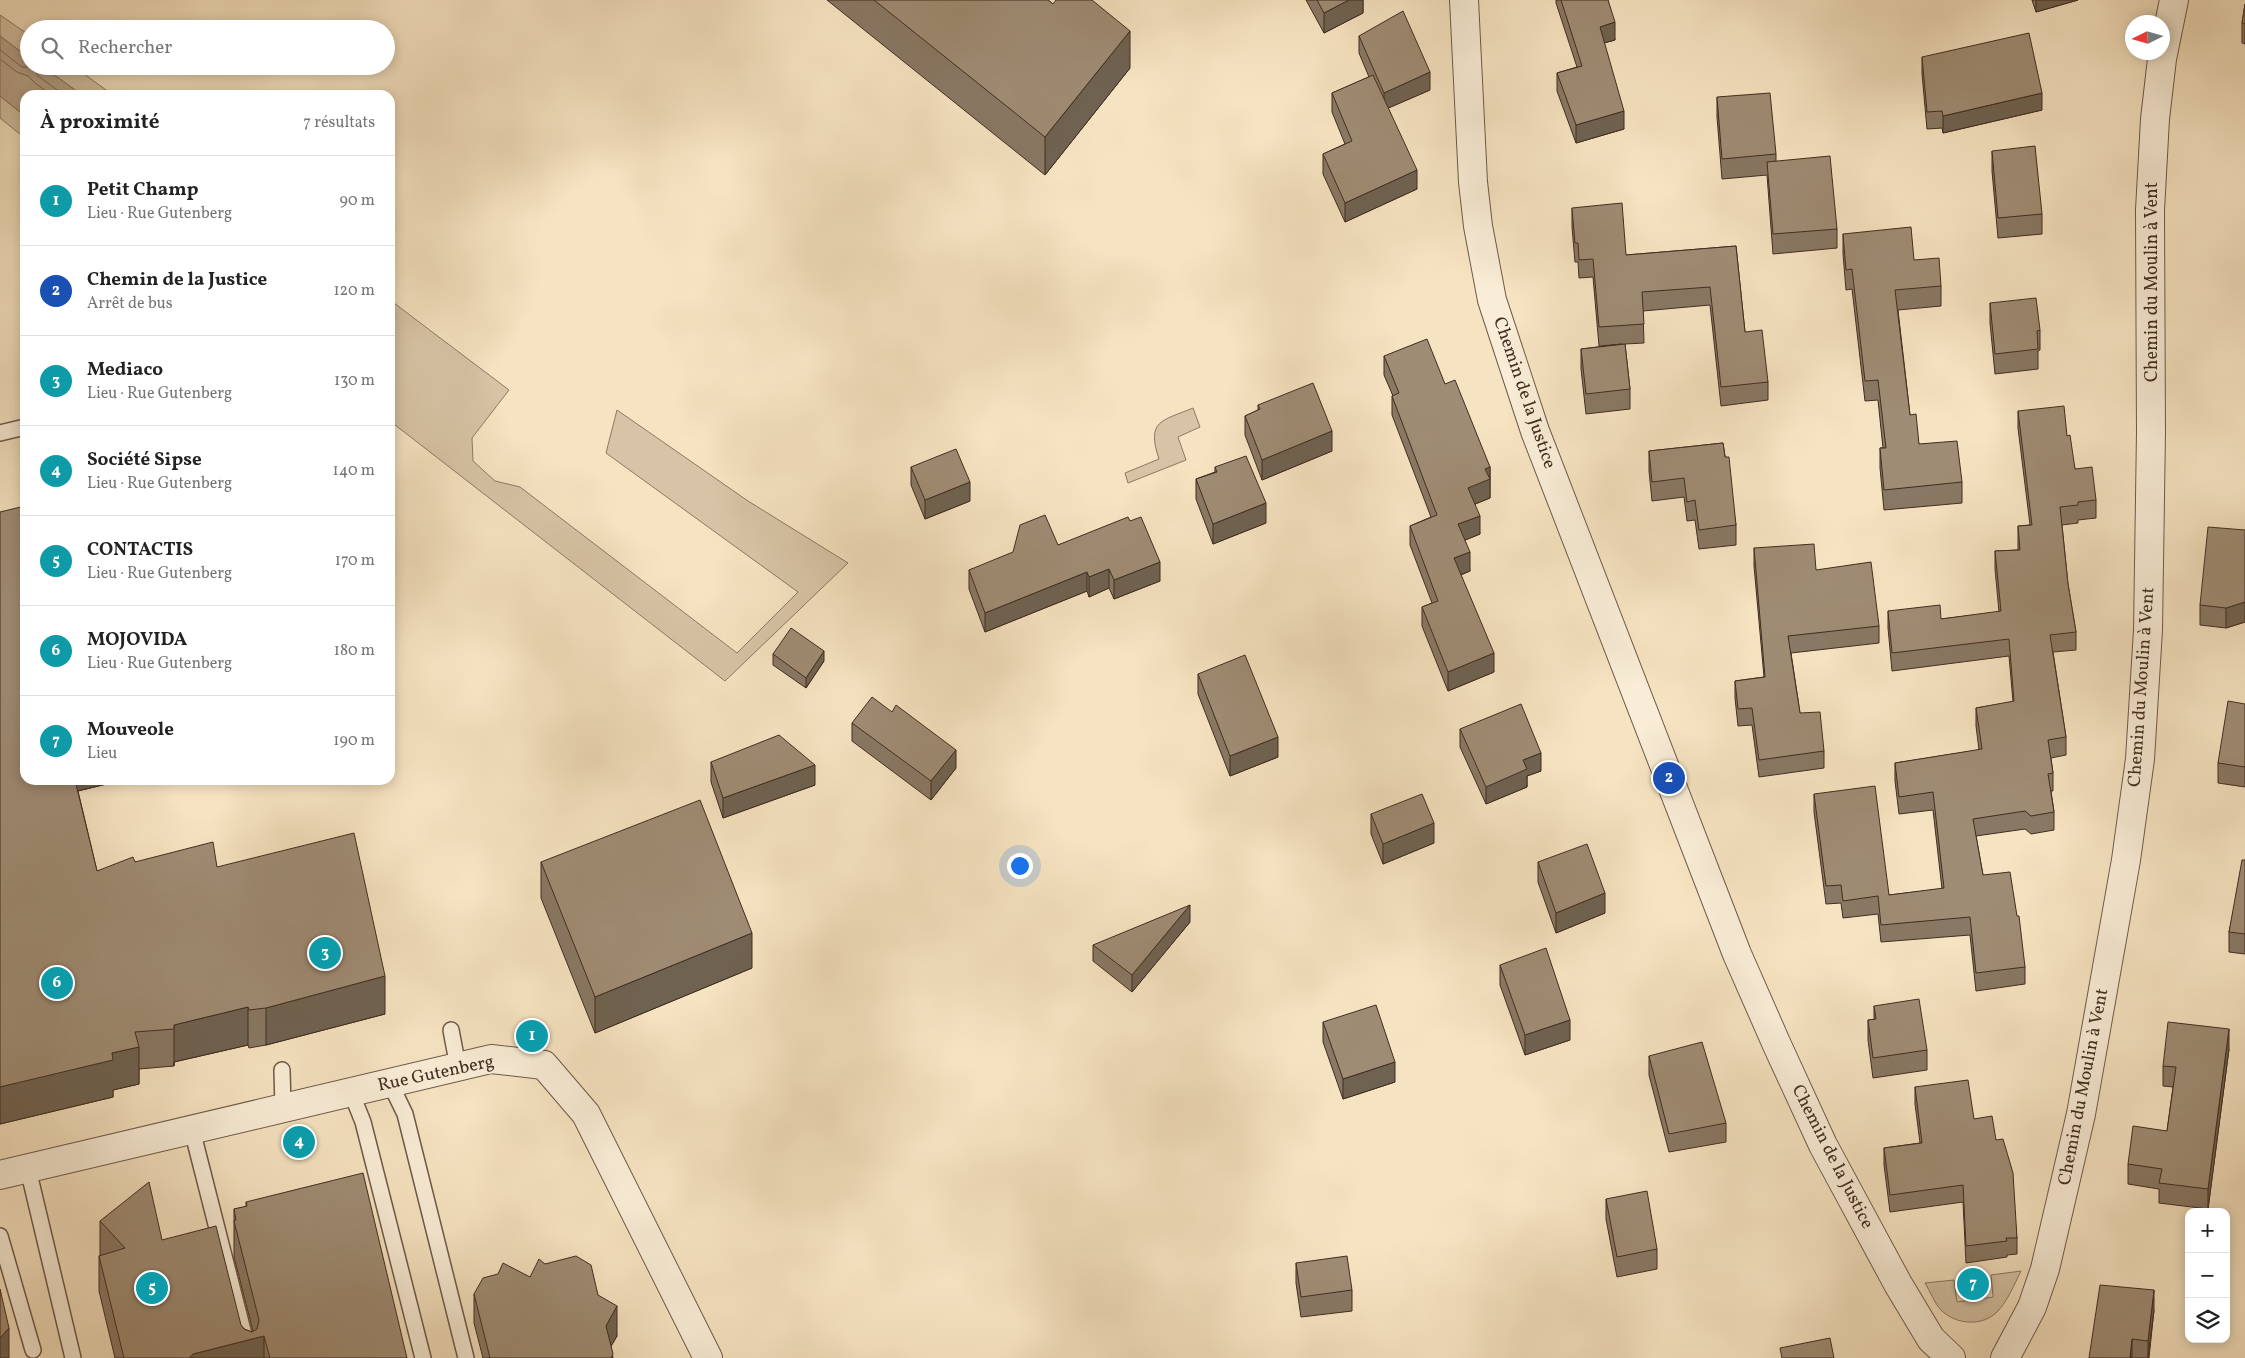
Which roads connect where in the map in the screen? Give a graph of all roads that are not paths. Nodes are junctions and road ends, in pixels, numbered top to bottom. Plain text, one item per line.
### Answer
1 (1464, 0) edge
2 (2174, 0) edge
3 (20, 428) edge
4 (0, 433) edge
5 (451, 1030) dead end
6 (458, 1067) junction
7 (282, 1070) dead end
8 (390, 1083) junction
9 (351, 1092) junction
10 (283, 1108) junction
11 (192, 1130) junction
12 (28, 1168) junction
13 (0, 1175) edge
14 (0, 1236) edge
15 (33, 1350) dead end
16 (73, 1358) edge
17 (250, 1358) edge
18 (423, 1358) edge
19 (466, 1358) edge
20 (708, 1358) edge
21 (1951, 1358) edge
22 (2005, 1358) edge

1 - 21 street, Chemin de la Justice
2 - 22 street, Chemin du Moulin à Vent
3 - 4 lane
5 - 6 lane
6 - 8 street, Rue Gutenberg
6 - 20 street, Rue Gutenberg
7 - 10 lane
8 - 9 street, Rue Gutenberg
8 - 19 lane
9 - 10 street, Rue Gutenberg
9 - 18 lane
10 - 11 street, Rue Gutenberg
11 - 12 street, Rue Gutenberg
11 - 17 lane
12 - 13 street, Rue Gutenberg
12 - 16 lane
14 - 15 lane

